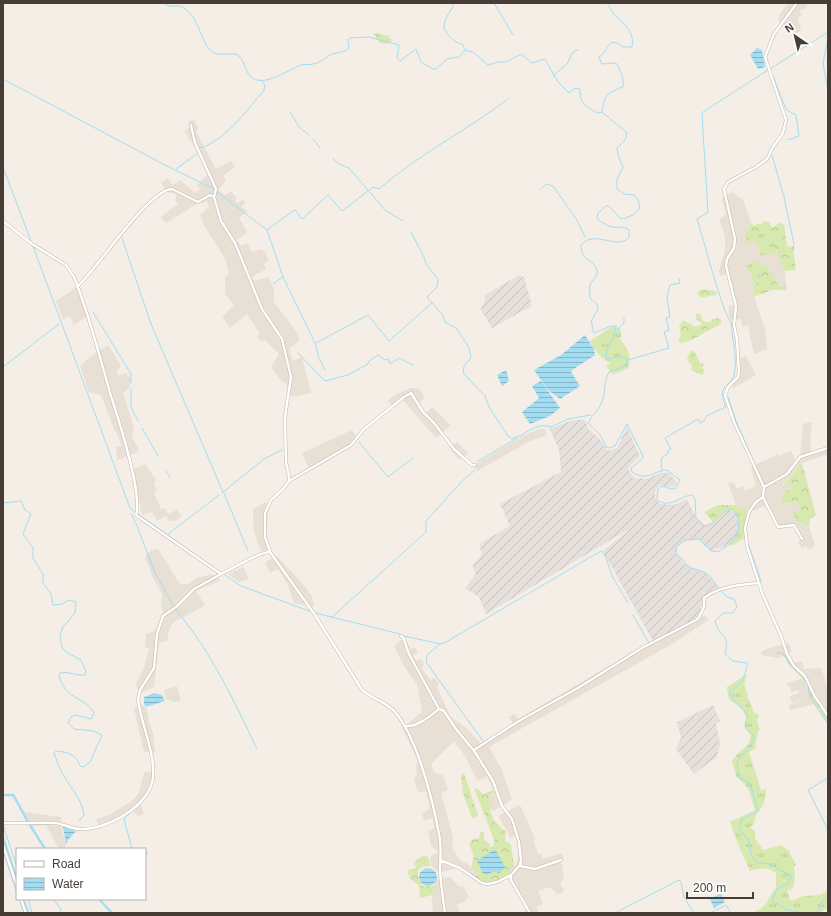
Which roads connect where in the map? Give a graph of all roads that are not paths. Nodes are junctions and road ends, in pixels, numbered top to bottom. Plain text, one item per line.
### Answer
1 (797, 3) edge
2 (191, 124) dead end
3 (214, 196) junction
4 (3, 221) edge
5 (77, 287) junction
6 (828, 448) edge
7 (475, 465) dead end
8 (289, 481) junction
9 (764, 487) junction
10 (763, 497) junction
11 (802, 539) dead end
12 (270, 552) junction
13 (220, 574) junction
14 (758, 583) junction
15 (401, 636) dead end
16 (439, 709) junction
17 (828, 716) edge
18 (406, 726) junction
19 (474, 750) junction
20 (3, 823) edge
21 (3, 845) edge
22 (440, 860) junction
23 (561, 860) dead end
24 (519, 866) junction
25 (510, 875) junction
26 (16, 883) edge
27 (21, 900) edge
28 (26, 913) edge
29 (445, 913) edge
30 (530, 913) edge

1 - 9 street
2 - 3 street
3 - 5 street
3 - 8 street
4 - 5 street
5 - 13 street
6 - 9 street
7 - 8 street
8 - 12 street
9 - 10 street
10 - 11 street
10 - 14 street
12 - 13 street
12 - 18 street
13 - 20 street
14 - 17 street
14 - 19 street
15 - 16 street
16 - 18 street
16 - 19 street
18 - 22 street
19 - 24 street
21 - 26 street
22 - 25 street
22 - 29 street
23 - 24 street
24 - 25 street
25 - 30 street
27 - 28 street

